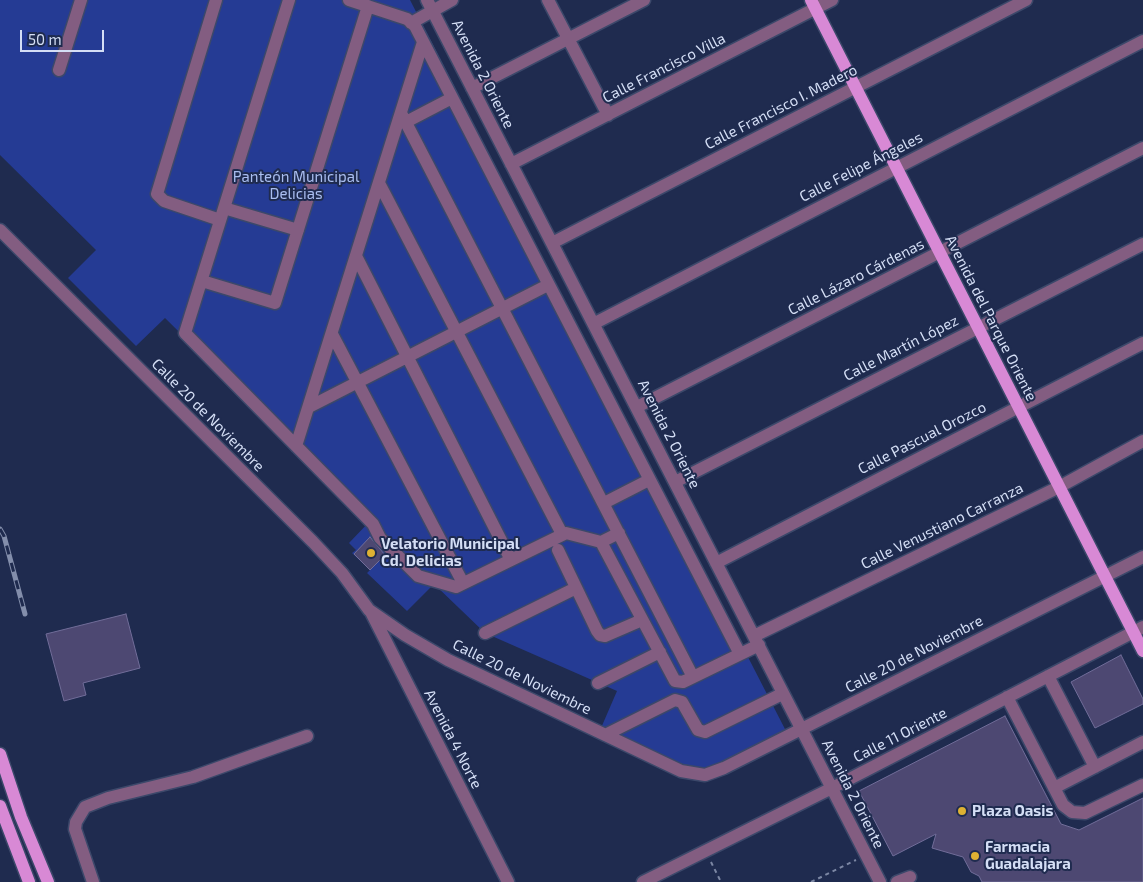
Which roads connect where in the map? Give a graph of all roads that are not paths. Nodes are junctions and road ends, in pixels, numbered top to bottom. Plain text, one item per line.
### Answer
1 (81, 0) edge
2 (216, 0) edge
3 (289, 0) edge
4 (348, 0) edge
5 (452, 0) edge
6 (548, 0) edge
7 (644, 0) edge
8 (832, 0) edge
9 (1026, 0) edge
10 (813, 4) edge
11 (430, 5) edge
12 (368, 6) junction
13 (411, 23) junction
14 (568, 39) junction
15 (1143, 40) edge
16 (423, 42) junction
17 (59, 70) dead end
18 (856, 87) junction
19 (472, 88) junction
20 (452, 98) junction
21 (608, 115) junction
22 (404, 118) junction
23 (1143, 148) edge
24 (511, 164) junction
25 (897, 167) junction
26 (379, 183) junction
27 (222, 214) junction
28 (0, 230) edge
29 (298, 230) junction
30 (552, 243) junction
31 (1143, 244) edge
32 (940, 253) junction
33 (356, 256) junction
34 (202, 281) junction
35 (548, 285) junction
36 (503, 308) junction
37 (594, 323) junction
38 (978, 328) junction
39 (456, 332) junction
40 (332, 334) junction
41 (1143, 343) edge
42 (408, 356) junction
43 (357, 382) junction
44 (309, 407) junction
45 (637, 407) junction
46 (1019, 407) junction
47 (1143, 441) edge
48 (296, 446) junction
49 (649, 480) junction
50 (675, 482) junction
51 (1059, 487) junction
52 (604, 503) junction
53 (619, 533) junction
54 (562, 534) junction
55 (601, 542) junction
56 (558, 550) dead end
57 (1143, 557) edge
58 (511, 560) junction
59 (716, 563) junction
60 (1105, 577) junction
61 (463, 583) junction
62 (576, 588) junction
63 (369, 610) junction
64 (642, 620) junction
65 (1138, 629) edge
66 (485, 633) dead end
67 (756, 640) junction
68 (1143, 650) edge
69 (660, 652) junction
70 (740, 654) junction
71 (1048, 676) junction
72 (694, 677) junction
73 (598, 683) dead end
74 (782, 694) junction
75 (1007, 697) junction
76 (802, 729) junction
77 (605, 735) junction
78 (307, 736) dead end
79 (1143, 742) edge
80 (0, 754) edge
81 (1095, 767) junction
82 (1143, 785) edge
83 (832, 788) junction
84 (1054, 788) junction
85 (0, 806) edge
86 (910, 877) dead end
87 (29, 882) edge
88 (48, 882) edge
89 (94, 882) edge
90 (508, 882) edge
91 (643, 882) edge
92 (880, 882) edge
93 (897, 882) edge

1 - 17 street
2 - 27 street
3 - 27 street
4 - 12 street
5 - 11 street
6 - 14 street
7 - 14 street
8 - 10 street, Calle Francisco Villa
9 - 18 street, Calle Francisco I. Madero
10 - 18 main road, Avenida del Parque Oriente
10 - 21 street, Calle Francisco Villa
11 - 13 street
11 - 19 street, Avenida 2 Oriente
12 - 13 street
12 - 29 street
13 - 16 street
14 - 19 street
14 - 21 street
15 - 25 street, Calle Felipe Ángeles
16 - 20 street
16 - 22 street
18 - 25 main road, Avenida del Parque Oriente
18 - 30 street, Calle Francisco I. Madero
19 - 24 street, Avenida 2 Oriente
20 - 22 street
20 - 35 street
21 - 24 street, Calle Francisco Villa
22 - 26 street
22 - 36 street
23 - 32 street, Calle Lázaro Cárdenas
24 - 30 street, Avenida 2 Oriente
25 - 32 main road, Avenida del Parque Oriente
25 - 37 street, Calle Felipe Ángeles
26 - 33 street
26 - 39 street
27 - 29 street
27 - 34 street
28 - 63 street, Calle 20 de Noviembre
29 - 34 street
30 - 37 street, Avenida 2 Oriente
31 - 38 street, Calle Martín López
32 - 38 main road, Avenida del Parque Oriente
32 - 45 street, Calle Lázaro Cárdenas
33 - 40 street
33 - 42 street
34 - 48 street
35 - 36 street
35 - 49 street
36 - 39 street
36 - 52 street
37 - 45 street, Avenida 2 Oriente
38 - 46 main road, Avenida del Parque Oriente
38 - 50 street, Calle Martín López
39 - 42 street
39 - 54 street
40 - 43 street
40 - 44 street
41 - 46 street, Calle Pascual Orozco
42 - 43 street
42 - 58 street
43 - 44 street
43 - 61 street
44 - 48 street
45 - 50 street, Avenida 2 Oriente
46 - 51 main road, Avenida del Parque Oriente
46 - 59 street, Calle Pascual Orozco
47 - 51 street, Calle Venustiano Carranza
48 - 61 street
49 - 52 street
49 - 70 street
50 - 59 street, Avenida 2 Oriente
51 - 60 main road, Avenida del Parque Oriente
51 - 67 street, Calle Venustiano Carranza
52 - 53 street
53 - 55 street
53 - 72 street
54 - 55 street
54 - 58 street
55 - 64 street
56 - 62 street
57 - 60 street, Calle 20 de Noviembre
58 - 61 street
59 - 67 street, Avenida 2 Oriente
60 - 65 main road, Avenida del Parque Oriente
60 - 76 street, Calle 20 de Noviembre
62 - 64 street
62 - 66 street
63 - 77 street, Calle 20 de Noviembre
63 - 90 street, Avenida 4 Norte
64 - 69 street
65 - 68 main road, Avenida del Parque Oriente
65 - 71 street, Calle 11 Oriente
67 - 70 street, Calle Venustiano Carranza
67 - 74 street, Avenida 2 Oriente
69 - 72 street
69 - 73 street
70 - 72 street, Calle Venustiano Carranza
71 - 75 street, Calle 11 Oriente
71 - 81 street
74 - 76 street, Avenida 2 Oriente
74 - 77 street
75 - 83 street, Calle 11 Oriente
75 - 84 street
76 - 77 street, Calle 20 de Noviembre
76 - 83 street, Avenida 2 Oriente
78 - 89 street
79 - 81 street
80 - 88 main road
81 - 84 street
82 - 84 street
83 - 91 street, Calle 11 Oriente
83 - 92 street, Avenida 2 Oriente
85 - 87 main road
86 - 93 street

